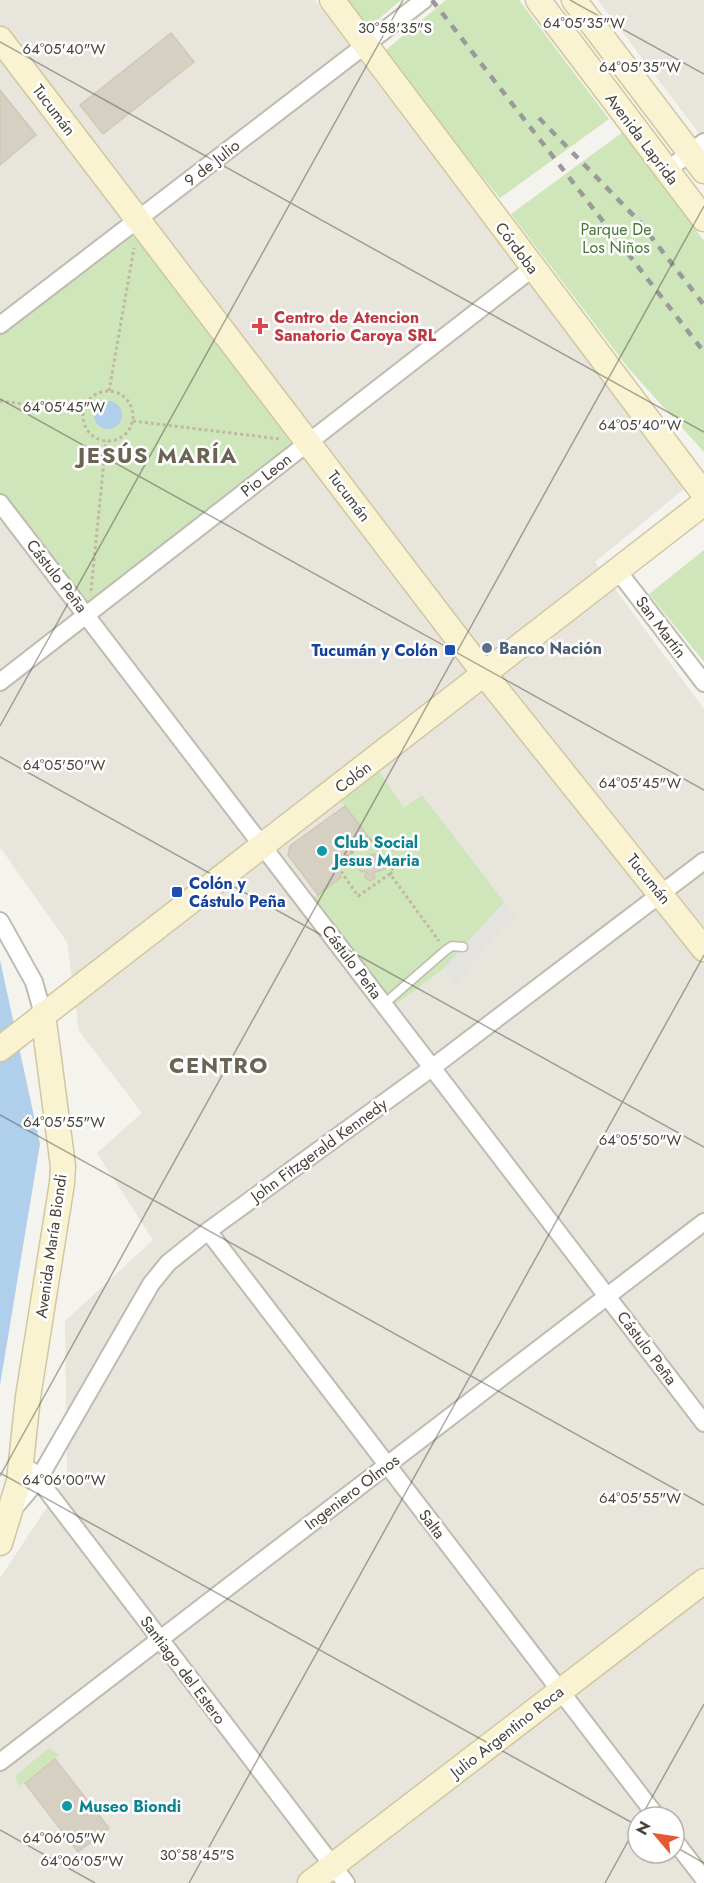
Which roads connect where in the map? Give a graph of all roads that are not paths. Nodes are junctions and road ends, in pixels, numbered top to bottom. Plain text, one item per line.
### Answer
1 (332, 0) edge
2 (424, 0) edge
3 (538, 0) edge
4 (574, 0) edge
5 (0, 39) edge
6 (366, 45) junction
7 (699, 155) edge
8 (666, 171) junction
9 (704, 219) edge
10 (139, 220) junction
11 (533, 268) junction
12 (0, 326) edge
13 (308, 442) junction
14 (704, 494) edge
15 (0, 502) edge
16 (704, 503) edge
17 (618, 571) junction
18 (88, 616) junction
19 (486, 675) junction
20 (0, 682) edge
21 (704, 683) edge
22 (263, 845) junction
23 (704, 861) edge
24 (662, 894) junction
25 (0, 921) edge
26 (463, 947) dead end
27 (704, 949) edge
28 (384, 1004) junction
29 (35, 1020) junction
30 (0, 1049) edge
31 (433, 1067) junction
32 (704, 1222) edge
33 (208, 1231) junction
34 (608, 1296) junction
35 (704, 1422) edge
36 (20, 1456) junction
37 (387, 1465) junction
38 (38, 1480) junction
39 (12, 1511) junction
40 (0, 1543) edge
41 (704, 1581) edge
42 (160, 1639) junction
43 (560, 1691) junction
44 (0, 1762) edge
45 (648, 1805) edge
46 (686, 1856) edge
47 (339, 1874) edge
48 (704, 1879) edge
49 (310, 1883) edge

1 - 6 street, Córdoba
2 - 6 street, 9 de Julio
3 - 8 street, Avenida Laprida
4 - 7 street, Avenida Laprida
5 - 10 street, Tucumán
6 - 10 street, 9 de Julio
6 - 11 street, Córdoba
7 - 8 street
8 - 9 street, Avenida Laprida
10 - 12 street, 9 de Julio
10 - 13 street, Tucumán
11 - 13 street, Pio Leon
11 - 14 street, Córdoba
13 - 18 street, Pio Leon
13 - 19 street, Tucumán
15 - 18 street, Cástulo Peña
16 - 17 street, Colón
17 - 19 street, Colón
17 - 21 street, San Martín
18 - 20 street, Pio Leon
18 - 22 street, Cástulo Peña
19 - 22 street, Colón
19 - 24 street, Tucumán
22 - 28 street, Cástulo Peña
22 - 29 street, Colón
23 - 24 street, John Fitzgerald Kennedy
24 - 27 street, Tucumán
24 - 31 street, John Fitzgerald Kennedy
25 - 29 street, Avenida María Biondi
26 - 28 lane
28 - 31 street, Cástulo Peña
29 - 30 street, Colón
29 - 36 street, Avenida María Biondi
31 - 33 street, John Fitzgerald Kennedy
31 - 34 street, Cástulo Peña
32 - 34 street, Ingeniero Olmos
33 - 37 street, Salta
33 - 38 street, John Fitzgerald Kennedy
34 - 35 street, Cástulo Peña
34 - 37 street, Ingeniero Olmos
36 - 38 street, Santiago del Estero
36 - 39 street, Avenida María Biondi
37 - 42 street, Ingeniero Olmos
37 - 43 street, Salta
38 - 39 street, John Fitzgerald Kennedy
38 - 42 street, Santiago del Estero
39 - 40 street, Avenida María Biondi
41 - 43 street, Julio Argentino Roca
42 - 44 street, Ingeniero Olmos
42 - 47 street, Santiago del Estero
43 - 45 street, Salta
43 - 47 street, Julio Argentino Roca
46 - 48 street
47 - 49 street, Julio Argentino Roca

